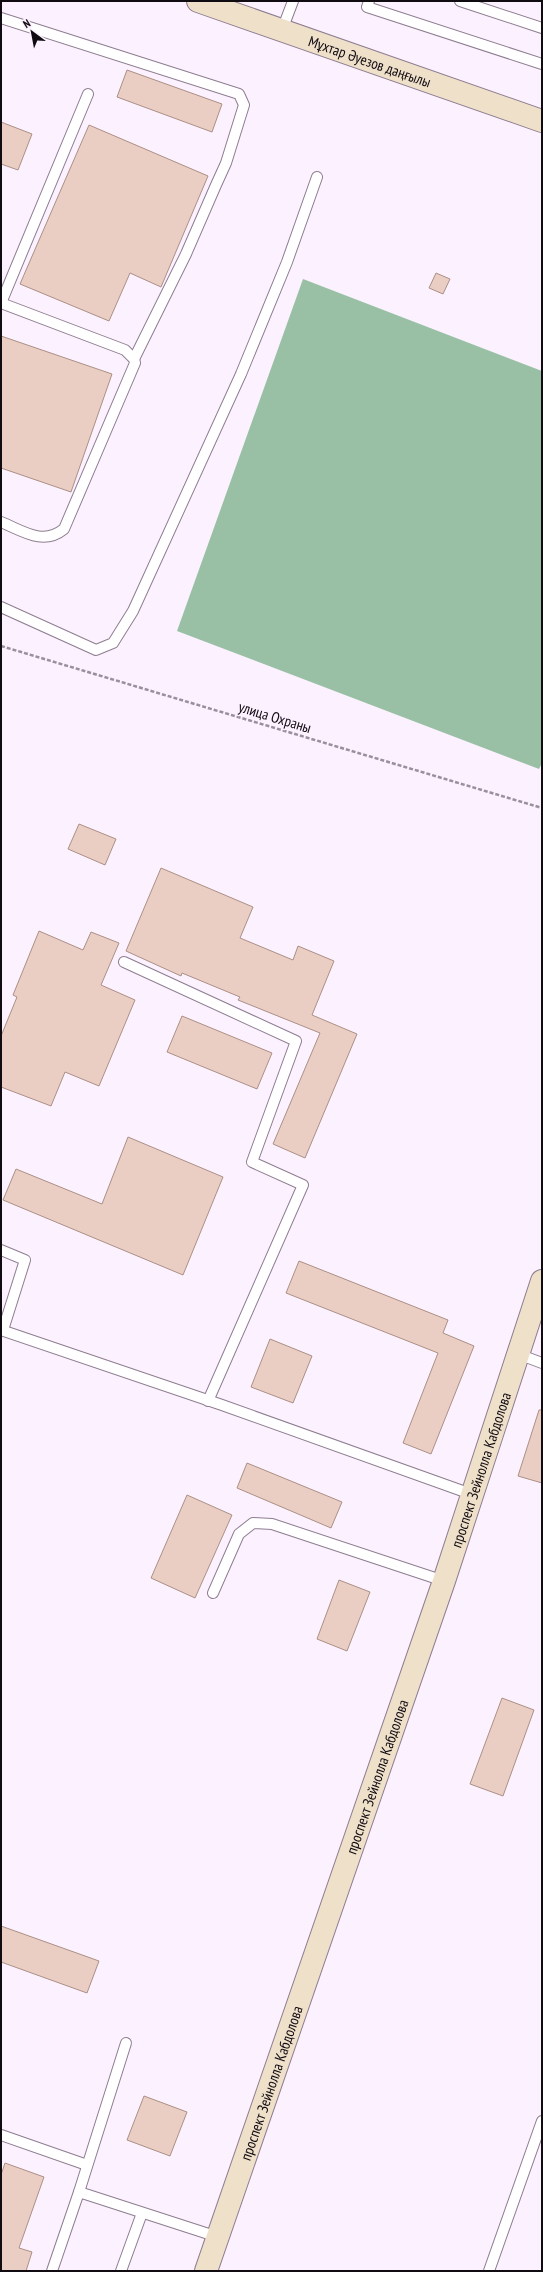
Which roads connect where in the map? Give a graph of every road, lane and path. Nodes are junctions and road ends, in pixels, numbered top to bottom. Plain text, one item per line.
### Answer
1 (198, 1) edge
2 (293, 1) edge
3 (369, 1) edge
4 (460, 1) edge
5 (1, 18) edge
6 (542, 28) edge
7 (282, 30) junction
8 (542, 64) edge
9 (88, 94) dead end
10 (542, 121) edge
11 (317, 177) dead end
12 (1, 303) edge
13 (134, 359) junction
14 (1, 522) edge
15 (1, 607) edge
16 (1, 646) edge
17 (542, 808) edge
18 (124, 962) dead end
19 (1, 1250) edge
20 (542, 1281) edge
21 (2, 1330) edge
22 (518, 1354) junction
23 (542, 1363) edge
24 (208, 1401) junction
25 (471, 1494) junction
26 (444, 1581) junction
27 (212, 1592) dead end
28 (126, 2043) dead end
29 (542, 2122) edge
30 (1, 2135) edge
31 (88, 2165) junction
32 (79, 2192) junction
33 (142, 2212) junction
34 (218, 2237) junction
35 (52, 2271) edge
36 (121, 2271) edge
37 (206, 2271) edge
38 (488, 2271) edge

1 - 7 main road, Мұхтар Әуезов даңғылы
2 - 7 lane
3 - 8 lane
4 - 6 lane
5 - 13 lane
7 - 10 main road, Мұхтар Әуезов даңғылы
9 - 12 lane
11 - 15 lane
12 - 13 lane
13 - 14 lane
16 - 17 path, улица Охраны
18 - 24 lane
19 - 21 lane
20 - 22 main road, проспект Зейнолла Кабдолова
21 - 24 lane
22 - 23 lane
22 - 25 main road, проспект Зейнолла Кабдолова
24 - 25 lane
25 - 26 main road, проспект Зейнолла Кабдолова
26 - 27 lane
26 - 34 main road, проспект Зейнолла Кабдолова
28 - 31 lane
29 - 38 lane
30 - 31 lane
31 - 32 lane
32 - 33 lane
32 - 35 lane
33 - 34 lane
33 - 36 lane
34 - 37 main road, проспект Зейнолла Кабдолова

